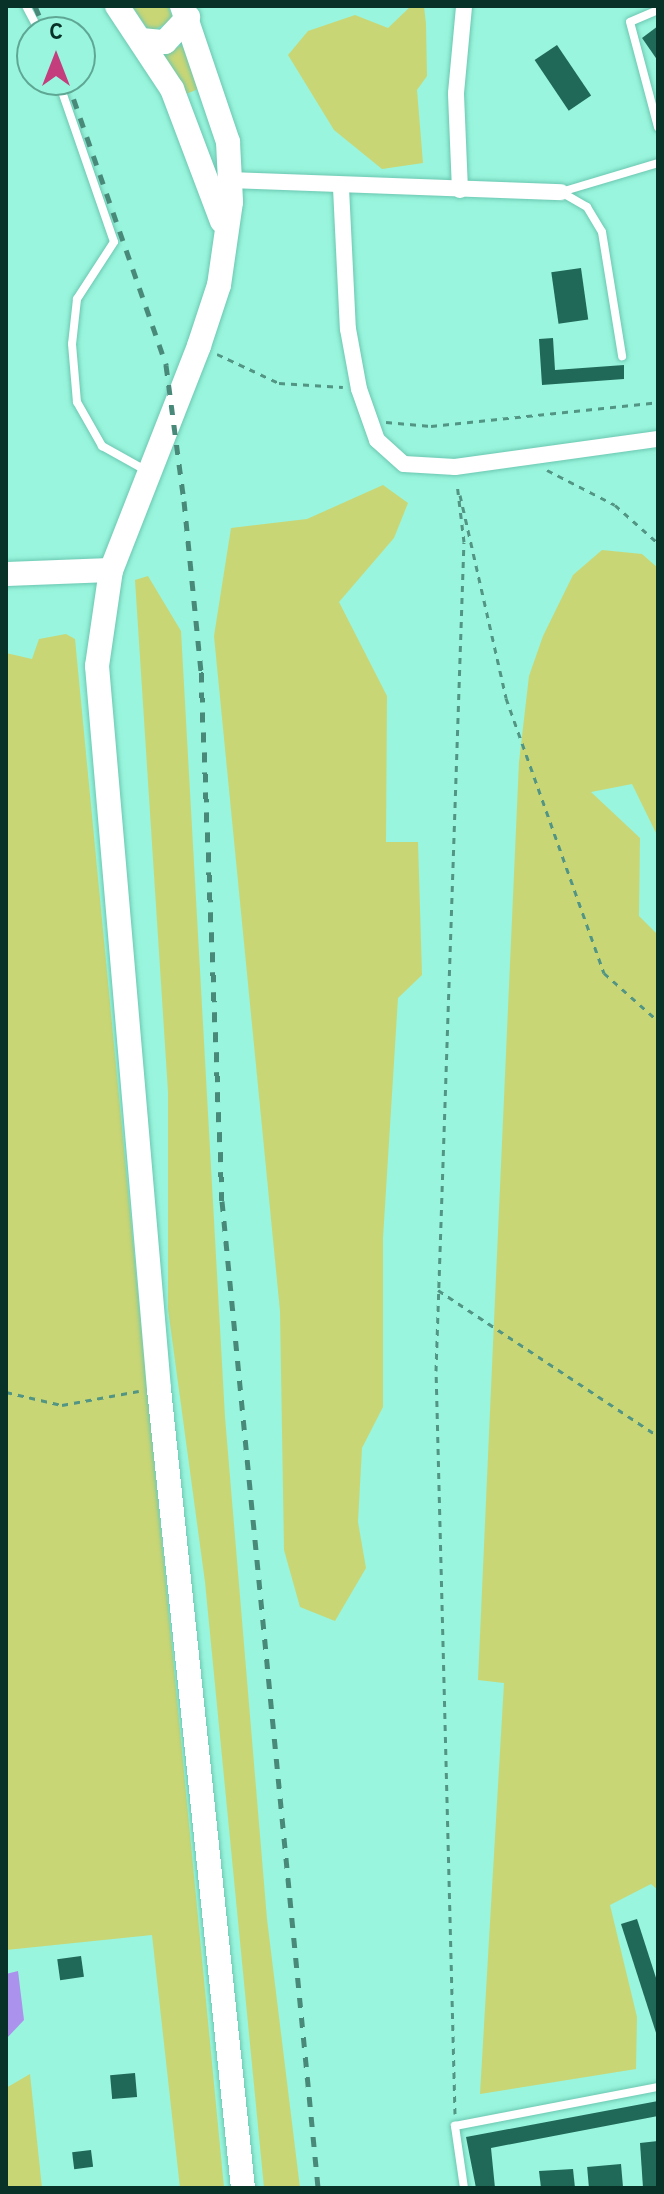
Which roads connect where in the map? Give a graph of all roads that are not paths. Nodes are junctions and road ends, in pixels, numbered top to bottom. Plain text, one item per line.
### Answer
1 (117, 6) edge
2 (464, 6) edge
3 (658, 10) edge
4 (185, 11) edge
5 (141, 40) junction
6 (64, 96) edge
7 (658, 127) edge
8 (658, 163) edge
9 (231, 180) junction
10 (341, 188) junction
11 (460, 190) junction
12 (561, 192) junction
13 (224, 231) junction
14 (622, 356) dead end
15 (658, 439) edge
16 (150, 472) junction
17 (111, 570) junction
18 (6, 574) edge
19 (658, 2087) edge
20 (243, 2188) edge
21 (464, 2188) edge

1 - 5 main road
2 - 11 street
3 - 7 lane
4 - 5 main road
4 - 9 main road
5 - 13 main road
6 - 16 lane
8 - 12 lane
9 - 10 street
9 - 13 main road
10 - 11 street
10 - 15 street
11 - 12 street
12 - 14 lane
13 - 16 main road
16 - 17 main road
17 - 18 main road
17 - 20 main road
19 - 21 lane

